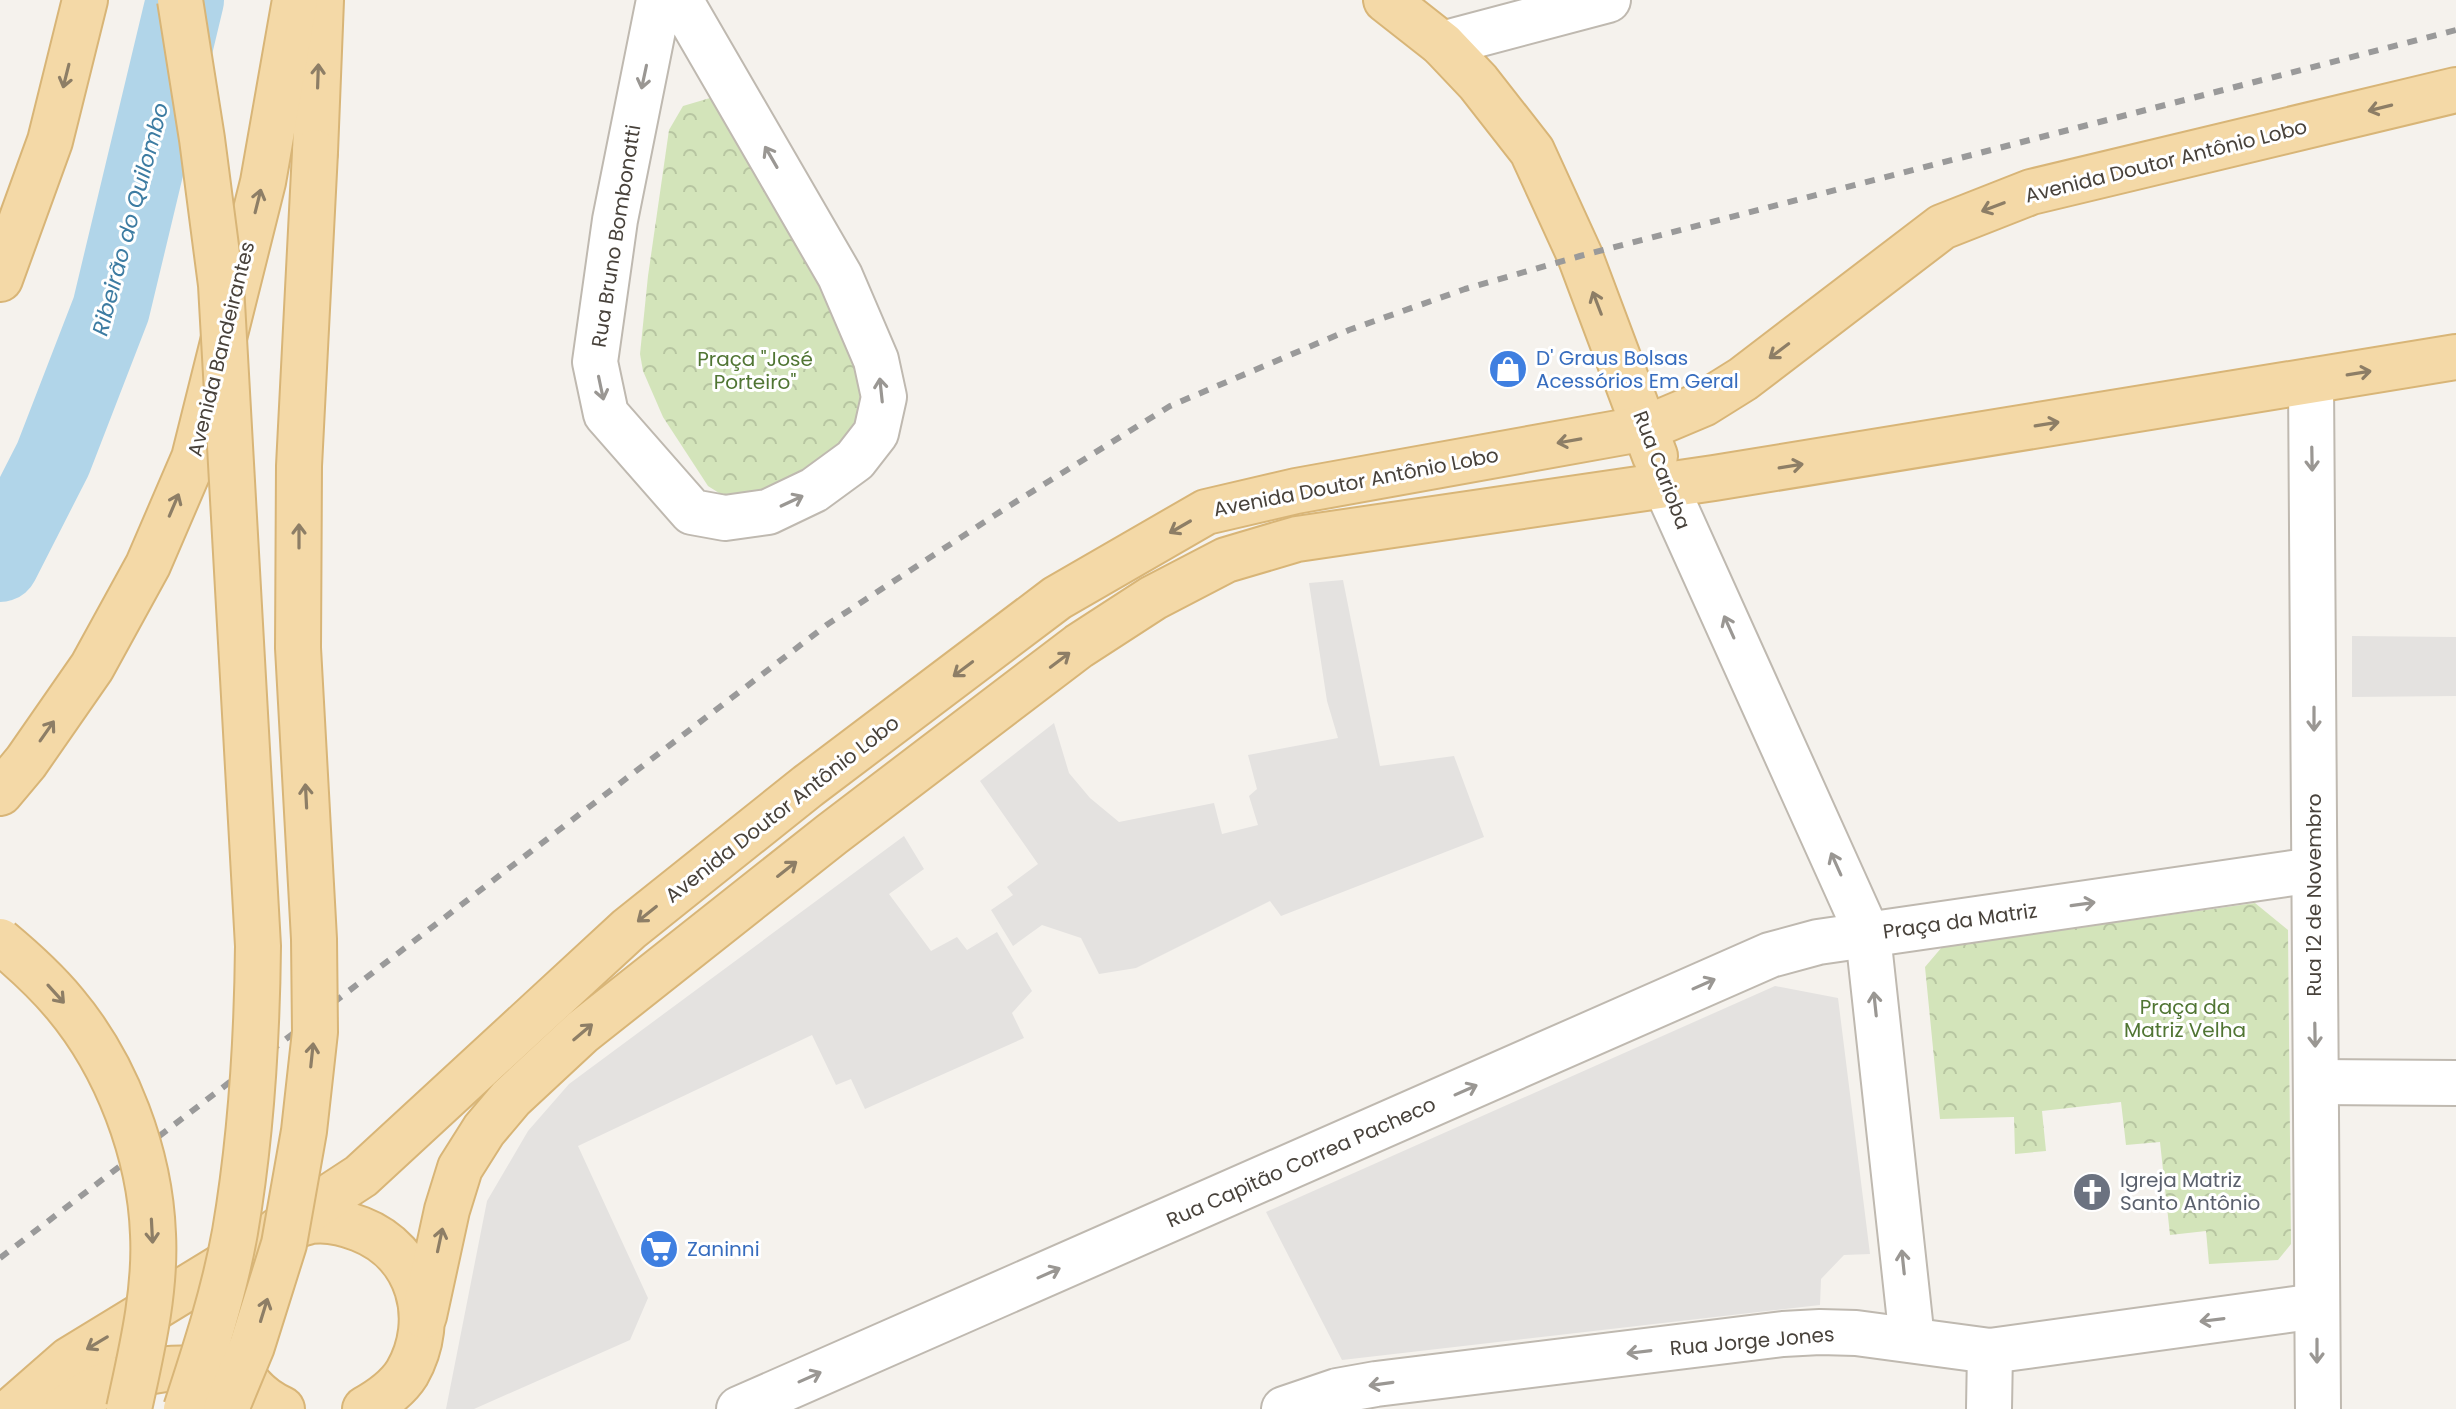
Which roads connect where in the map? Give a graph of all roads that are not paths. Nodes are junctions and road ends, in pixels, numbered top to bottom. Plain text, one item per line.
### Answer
1 (85, 0) edge
2 (180, 0) edge
3 (295, 0) edge
4 (321, 0) edge
5 (659, 0) edge
6 (680, 0) edge
7 (1386, 0) edge
8 (1608, 0) edge
9 (1442, 44) junction
10 (2456, 90) edge
11 (0, 279) edge
12 (2456, 357) edge
13 (2311, 381) junction
14 (1646, 428) junction
15 (1665, 485) junction
16 (0, 793) edge
17 (2314, 870) junction
18 (1868, 935) junction
19 (0, 941) edge
20 (2316, 1082) junction
21 (2456, 1083) edge
22 (268, 1237) junction
23 (2317, 1306) junction
24 (421, 1332) junction
25 (1912, 1340) junction
26 (1990, 1351) junction
27 (236, 1396) edge
28 (13, 1409) edge
29 (64, 1409) edge
30 (129, 1409) edge
31 (186, 1409) edge
32 (282, 1409) edge
33 (365, 1409) edge
34 (407, 1409) edge
35 (739, 1409) edge
36 (1284, 1409) edge
37 (1989, 1409) edge
38 (2318, 1409) edge

1 -> 11 main road
2 - 31 main road, bridge
16 -> 3 main road, Avenida Bandeirantes
27 -> 4 main road, bridge
5 -> 6 street, Rua Bruno Bombonatti
7 - 9 main road, Rua Carioba
8 - 9 street
14 -> 9 main road, Rua Carioba
10 -> 14 main road, Avenida Doutor Antônio Lobo
13 -> 12 main road
15 -> 13 main road
13 -> 17 street, Rua 12 de Novembro
14 - 15 main road, Rua Carioba
14 -> 22 main road, Avenida Doutor Antônio Lobo
18 -> 15 street, Rua Carioba
24 -> 15 main road
18 -> 17 street, Praça da Matriz
17 -> 20 street, Rua 12 de Novembro
25 -> 18 street, Praça da Matriz
35 -> 18 street, Rua Capitão Correa Pacheco
19 -> 30 main road, bridge
20 - 21 street
20 - 23 street, Rua 12 de Novembro
22 - 24 main road
22 - 27 main road
22 -> 28 main road, Avenida Doutor Antônio Lobo
23 -> 26 street, Rua Jorge Jones
23 -> 38 street, Rua 12 de Novembro
24 - 33 main road
24 - 34 main road
25 - 26 street, Rua Jorge Jones
25 -> 36 street, Rua Jorge Jones
26 - 37 street
27 - 29 main road
27 - 32 main road

